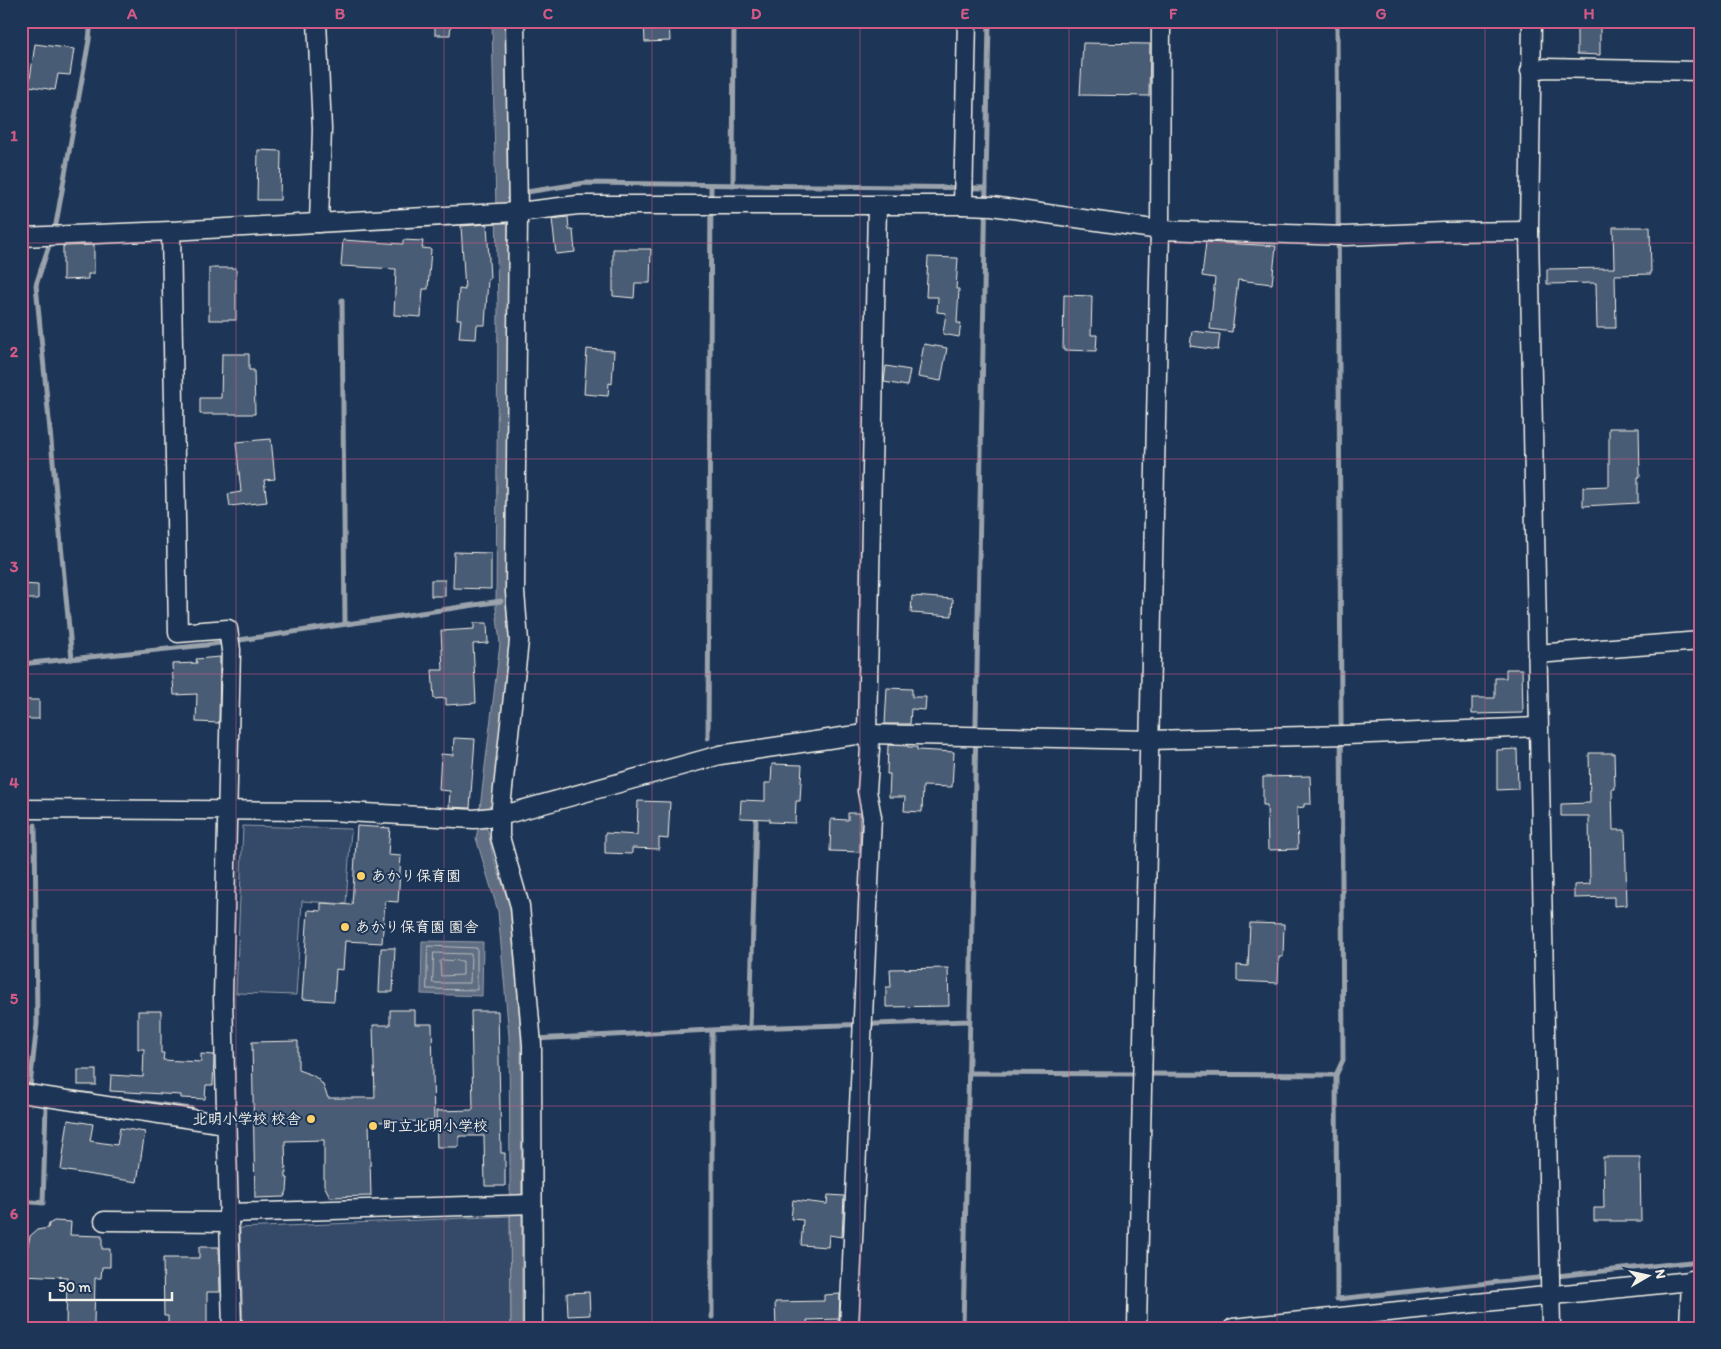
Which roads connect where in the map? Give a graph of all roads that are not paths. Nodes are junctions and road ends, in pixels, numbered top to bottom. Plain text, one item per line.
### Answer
1 (317, 21) edge
2 (514, 21) edge
3 (967, 21) edge
4 (1160, 21) edge
5 (1532, 21) edge
6 (1530, 71) junction
7 (1700, 71) edge
8 (972, 198) junction
9 (512, 205) junction
10 (877, 205) junction
11 (319, 223) junction
12 (1160, 230) junction
13 (171, 231) junction
14 (1529, 231) junction
15 (21, 236) edge
16 (1700, 641) edge
17 (1537, 654) junction
18 (1538, 727) junction
19 (867, 734) junction
20 (1149, 740) junction
21 (21, 809) edge
22 (228, 810) junction
23 (496, 817) junction
24 (21, 1093) edge
25 (226, 1124) junction
26 (529, 1204) junction
27 (229, 1217) junction
28 (104, 1221) dead end
29 (1696, 1280) edge
30 (1551, 1283) junction
31 (232, 1328) edge
32 (533, 1328) edge
33 (849, 1328) edge
34 (1137, 1328) edge
35 (1233, 1328) edge
36 (1551, 1328) edge
37 (1690, 1328) edge

1 - 11 street
2 - 9 street
3 - 8 street
4 - 12 street
5 - 6 street
6 - 7 street
6 - 14 street
8 - 10 street
8 - 12 street
9 - 10 street
9 - 11 street
9 - 23 street
10 - 19 street
11 - 13 street
12 - 14 street
12 - 20 street
13 - 15 street
13 - 22 street
14 - 17 street
16 - 17 street
17 - 18 street
18 - 20 street
18 - 30 street
19 - 20 street
19 - 23 street
19 - 33 street
20 - 34 street
21 - 22 street
22 - 23 street
22 - 25 street
23 - 26 street
24 - 25 street
25 - 27 street
26 - 27 street
26 - 32 street
27 - 28 street
27 - 31 street
29 - 30 street
29 - 37 street
30 - 35 street
30 - 36 street

